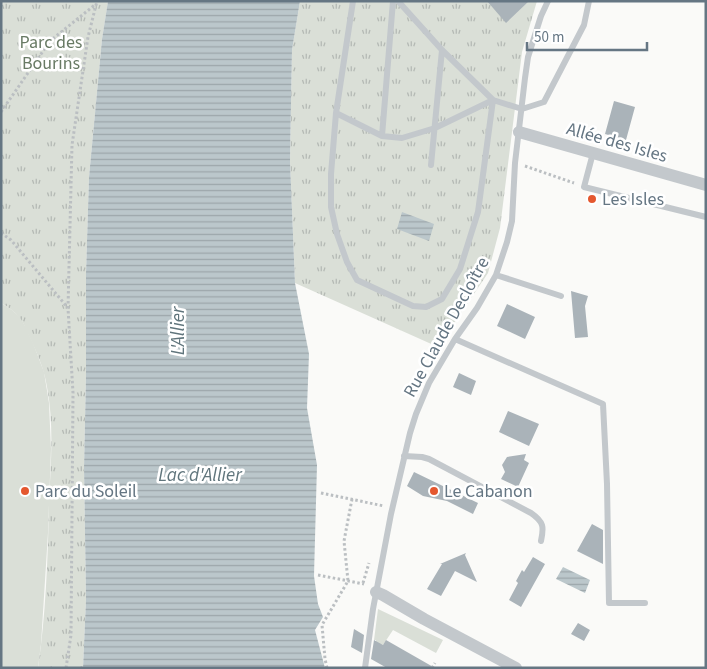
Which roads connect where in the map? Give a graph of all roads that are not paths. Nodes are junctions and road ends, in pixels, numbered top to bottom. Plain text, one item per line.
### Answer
1 (353, 1) edge
2 (393, 1) edge
3 (398, 1) edge
4 (548, 1) edge
5 (589, 1) edge
6 (442, 50) junction
7 (493, 100) junction
8 (522, 108) junction
9 (336, 114) junction
10 (435, 128) junction
11 (519, 132) junction
12 (382, 136) junction
13 (593, 153) junction
14 (431, 166) dead end
15 (706, 185) edge
16 (706, 217) edge
17 (496, 275) junction
18 (562, 296) dead end
19 (455, 339) junction
20 (404, 456) junction
21 (541, 541) dead end
22 (376, 592) junction
23 (645, 603) dead end
24 (365, 668) edge
25 (516, 668) edge

1 - 9 lane
2 - 12 lane
3 - 6 lane
4 - 8 lane, Rue Claude Decloître
5 - 8 lane
6 - 7 lane
6 - 10 lane
7 - 8 lane
7 - 9 lane
7 - 10 lane
8 - 11 lane, Rue Claude Decloître
9 - 12 lane
10 - 12 lane
10 - 14 lane
11 - 13 street, Allée des Isles
11 - 17 lane, Rue Claude Decloître
13 - 15 street, Allée des Isles
13 - 16 lane
17 - 18 lane
17 - 19 lane, Rue Claude Decloître
19 - 20 lane, Rue Claude Decloître
19 - 23 lane
20 - 21 lane
20 - 22 lane, Rue Claude Decloître
22 - 24 lane, Rue Claude Decloître
22 - 25 street

